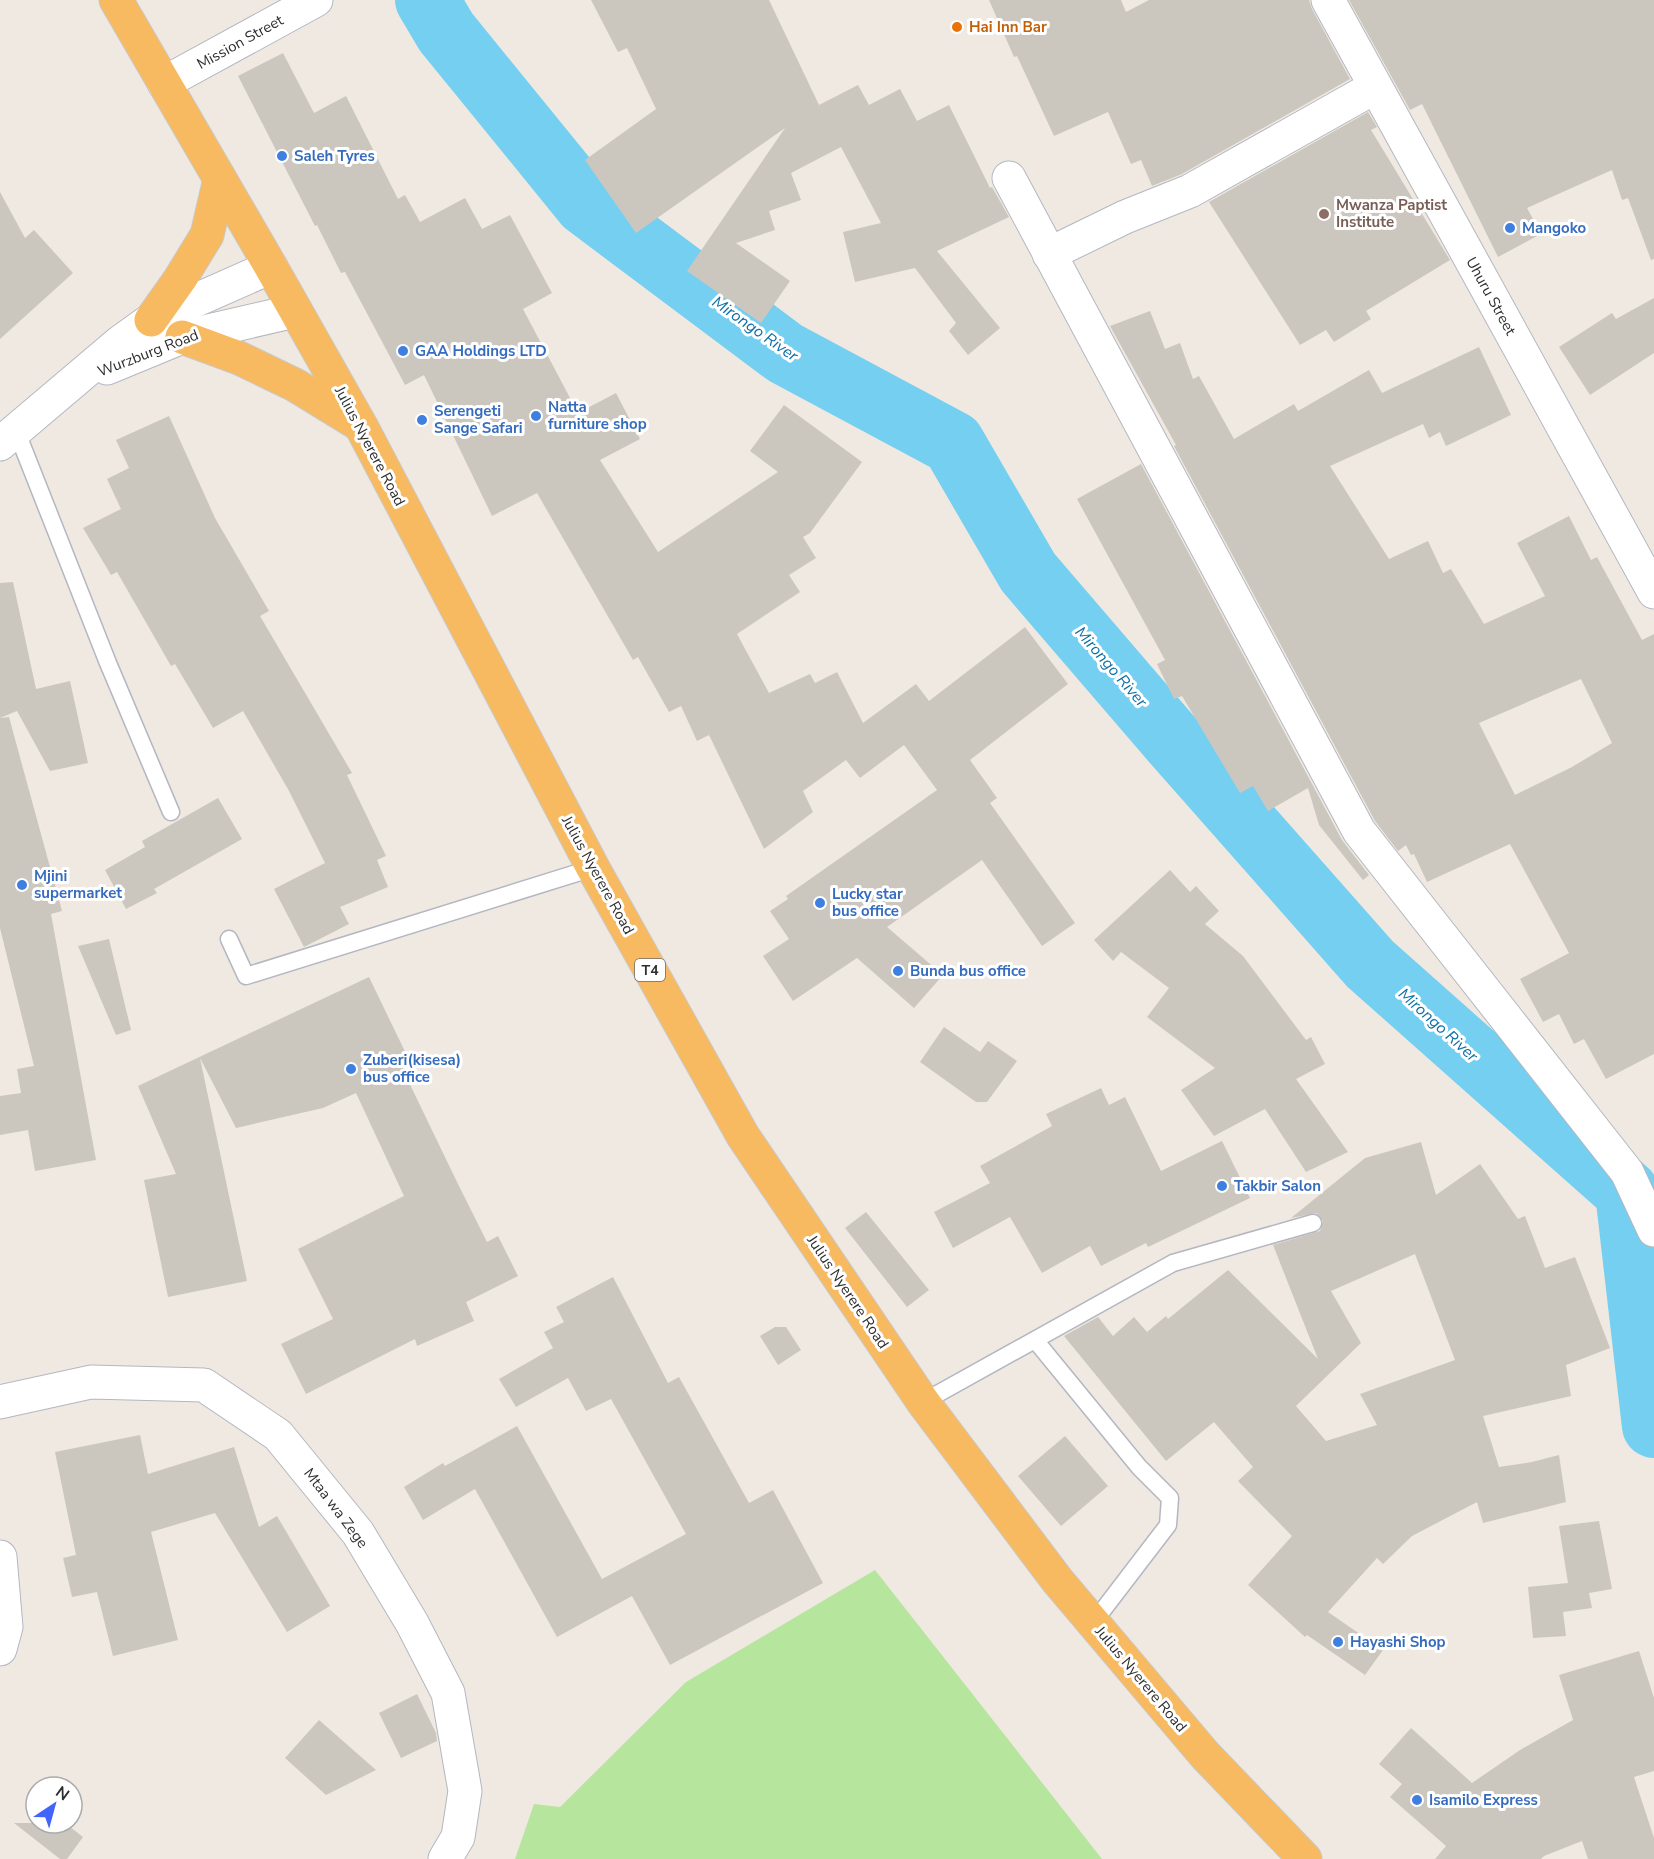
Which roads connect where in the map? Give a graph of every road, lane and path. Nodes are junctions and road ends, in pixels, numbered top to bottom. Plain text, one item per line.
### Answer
1 (116, 0) edge
2 (316, 0) edge
3 (1328, 0) edge
4 (164, 83) junction
5 (1376, 87) junction
6 (1009, 178) dead end
7 (220, 179) junction
8 (1049, 254) junction
9 (271, 267) junction
10 (296, 311) junction
11 (151, 320) junction
12 (183, 337) junction
13 (72, 383) junction
14 (361, 426) junction
15 (8, 437) edge
16 (1654, 592) edge
17 (171, 812) dead end
18 (593, 868) junction
19 (229, 939) dead end
20 (1313, 1223) dead end
21 (1654, 1230) edge
22 (1035, 1340) junction
23 (0, 1402) edge
24 (923, 1402) junction
25 (0, 1557) edge
26 (1093, 1623) junction
27 (0, 1649) edge
28 (445, 1859) edge
29 (1305, 1859) edge

1 - 4 highway, Julius Nyerere Road / T4
2 - 4 street, Mission Street
3 - 5 street, Uhuru Street
4 - 7 highway, Julius Nyerere Road / T4
5 - 8 street
5 - 16 street, Uhuru Street
6 - 8 street
7 - 9 highway, Julius Nyerere Road / T4
7 - 11 highway
8 - 21 street
9 - 10 highway, Julius Nyerere Road / T4
9 - 11 street, Wurzburg Road
10 - 12 street, Wurzburg Road
10 - 14 highway, Julius Nyerere Road / T4
11 - 13 street, Wurzburg Road
12 - 13 street, Wurzburg Road
12 - 14 highway
13 - 15 street, Wurzburg Road
14 - 18 highway, Julius Nyerere Road / T4
15 - 17 lane
18 - 19 lane
18 - 24 highway, Julius Nyerere Road / T4
20 - 22 lane
22 - 24 lane
22 - 26 lane
23 - 28 street, Mtaa wa Zege
24 - 26 highway, Julius Nyerere Road / T4
25 - 27 street
26 - 29 highway, Julius Nyerere Road / T4

